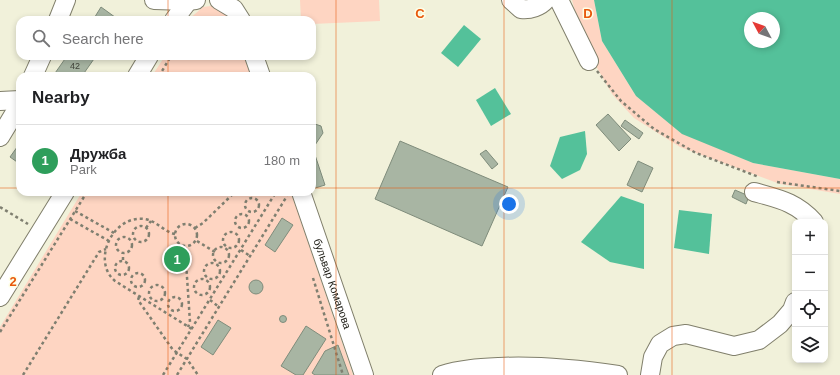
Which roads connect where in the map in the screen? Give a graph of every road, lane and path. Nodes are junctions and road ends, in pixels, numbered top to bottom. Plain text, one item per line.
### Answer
1 (66, 0) edge
2 (154, 0) edge
3 (191, 0) edge
4 (219, 0) edge
5 (546, 0) edge
6 (559, 0) edge
7 (516, 5) edge
8 (60, 16) edge
9 (177, 16) edge
10 (238, 16) edge
11 (40, 60) edge
12 (147, 60) edge
13 (168, 60) edge
14 (255, 60) edge
15 (589, 61) joint
16 (35, 72) edge
17 (139, 72) edge
18 (161, 72) edge
19 (260, 72) edge
20 (0, 100) edge
21 (16, 100) edge
22 (16, 111) edge
23 (0, 137) edge
24 (775, 181) dead end
25 (757, 185) joint
26 (840, 190) edge
27 (63, 196) edge
28 (85, 196) edge
29 (231, 196) edge
30 (274, 196) edge
31 (287, 196) edge
32 (295, 197) edge
33 (0, 207) edge
34 (76, 211) junction
35 (247, 213) junction
36 (70, 219) junction
37 (812, 219) edge
38 (151, 221) junction
39 (28, 224) dead end
40 (238, 227) junction
41 (146, 228) junction
42 (195, 228) junction
43 (114, 233) junction
44 (234, 233) junction
45 (175, 234) junction
46 (111, 237) junction
47 (135, 238) junction
48 (117, 241) junction
49 (130, 241) junction
50 (196, 241) junction
51 (109, 242) junction
52 (238, 244) junction
53 (186, 247) junction
54 (226, 247) junction
55 (243, 247) junction
56 (106, 249) junction
57 (241, 250) junction
58 (215, 252) junction
59 (123, 253) junction
60 (250, 256) junction
61 (228, 259) junction
62 (123, 260) junction
63 (233, 262) junction
64 (216, 263) junction
65 (127, 273) junction
66 (118, 274) junction
67 (131, 276) junction
68 (218, 276) junction
69 (313, 278) dead end
70 (207, 279) junction
71 (223, 279) junction
72 (114, 280) junction
73 (134, 287) junction
74 (188, 287) junction
75 (194, 287) junction
76 (131, 291) junction
77 (208, 291) junction
78 (213, 294) junction
79 (139, 296) junction
80 (164, 296) junction
81 (0, 297) edge
82 (153, 299) junction
83 (169, 300) junction
84 (210, 300) junction
85 (151, 304) junction
86 (219, 307) junction
87 (171, 310) junction
88 (792, 310) edge
89 (169, 315) junction
90 (188, 327) junction
91 (192, 329) junction
92 (0, 332) edge
93 (177, 352) junction
94 (187, 359) junction
95 (578, 372) edge
96 (23, 375) edge
97 (163, 375) edge
98 (177, 375) edge
99 (198, 375) edge
100 (343, 375) edge
101 (364, 375) edge
102 (442, 375) edge
103 (618, 375) edge
104 (650, 375) edge

1 - 8 street
2 - 3 street
3 - 9 street
4 - 10 street
5 - 7 street
6 - 15 street
11 - 16 street
12 - 17 street
13 - 18 path
14 - 19 street
15 - 25 path
20 - 21 street
22 - 23 street
24 - 26 path
25 - 37 street
27 - 81 street
28 - 34 path
29 - 42 path
30 - 55 path
31 - 60 path
32 - 101 street, бульвар Комарова
33 - 39 path
34 - 36 path
34 - 43 path
35 - 35 path
35 - 40 path
35 - 40 path
36 - 51 path
36 - 92 path
38 - 41 path
38 - 43 path
38 - 45 path
40 - 44 path
41 - 47 path
41 - 47 path
42 - 45 path
42 - 50 path
43 - 46 path
44 - 52 path
44 - 54 path
45 - 53 path
46 - 48 path
46 - 51 path
47 - 49 path
48 - 49 path
48 - 59 path
49 - 59 path
50 - 53 path
50 - 58 path
51 - 56 path
52 - 54 path
52 - 55 path
53 - 74 path
54 - 58 path
54 - 61 path
55 - 57 path
56 - 72 path
56 - 96 path
57 - 60 path
57 - 63 path
58 - 64 path
59 - 62 path
60 - 86 path
61 - 63 path
61 - 64 path
62 - 65 path
62 - 66 path
63 - 71 path
64 - 68 path
64 - 70 path
65 - 66 path
65 - 67 path
66 - 72 path
67 - 73 path
67 - 73 path
68 - 70 path
68 - 71 path
69 - 100 path
70 - 75 path
70 - 77 path
71 - 78 path
72 - 76 path
73 - 76 path
74 - 75 path
74 - 90 path
75 - 77 path
76 - 79 path
77 - 78 path
78 - 84 path
79 - 85 path
79 - 93 path
80 - 82 path
80 - 82 path
80 - 83 path
82 - 85 path
83 - 87 path
83 - 87 path
84 - 86 path
84 - 91 path
85 - 89 path
86 - 94 path
87 - 89 path
88 - 104 street
89 - 90 path
90 - 91 path
91 - 93 path
93 - 94 path
93 - 97 path
94 - 98 path
94 - 99 path
95 - 102 street
95 - 103 street

